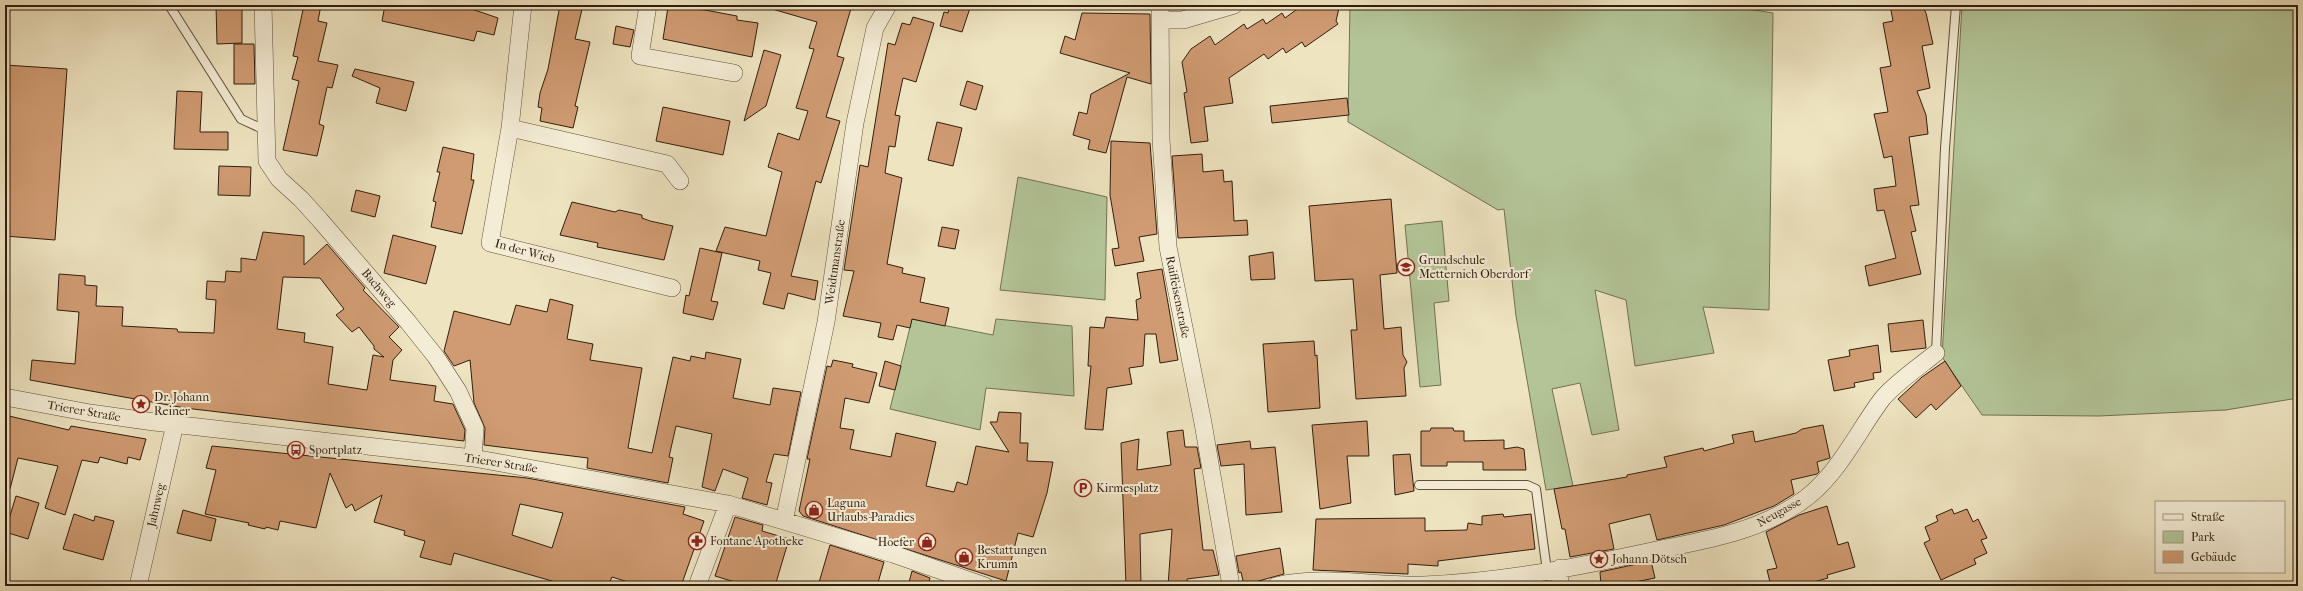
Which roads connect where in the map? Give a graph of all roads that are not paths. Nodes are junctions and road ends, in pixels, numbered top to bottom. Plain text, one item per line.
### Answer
1 (169, 5) edge
2 (263, 5) edge
3 (523, 5) edge
4 (648, 5) edge
5 (888, 5) edge
6 (1234, 5) edge
7 (1956, 5) edge
8 (1160, 13) edge
9 (734, 73) dead end
10 (510, 128) junction
11 (266, 131) junction
12 (680, 181) dead end
13 (672, 288) dead end
14 (1936, 353) joint
15 (5, 396) edge
16 (174, 424) junction
17 (473, 458) junction
18 (1418, 485) dead end
19 (728, 504) junction
20 (784, 521) junction
21 (1553, 570) junction
22 (138, 586) edge
23 (697, 586) edge
24 (985, 586) edge
25 (1231, 586) edge
26 (1276, 586) edge
27 (1560, 586) edge

1 - 11 lane
2 - 11 street, Bachweg
3 - 10 street, In der Wieb
4 - 9 street
5 - 20 street, Weidtmanstraße
6 - 8 street
7 - 14 lane
8 - 25 street, Raiffeisenstraße
10 - 12 street
10 - 13 street, In der Wieb
11 - 17 street, Bachweg
14 - 21 street, Neugasse
15 - 16 street, Trierer Straße
16 - 17 street, Trierer Straße
16 - 22 street, Jahnweg
17 - 19 street, Trierer Straße
18 - 21 lane
19 - 20 street, Trierer Straße
19 - 23 street
20 - 24 street, Trierer Straße
21 - 26 street, Neugasse
21 - 27 street

